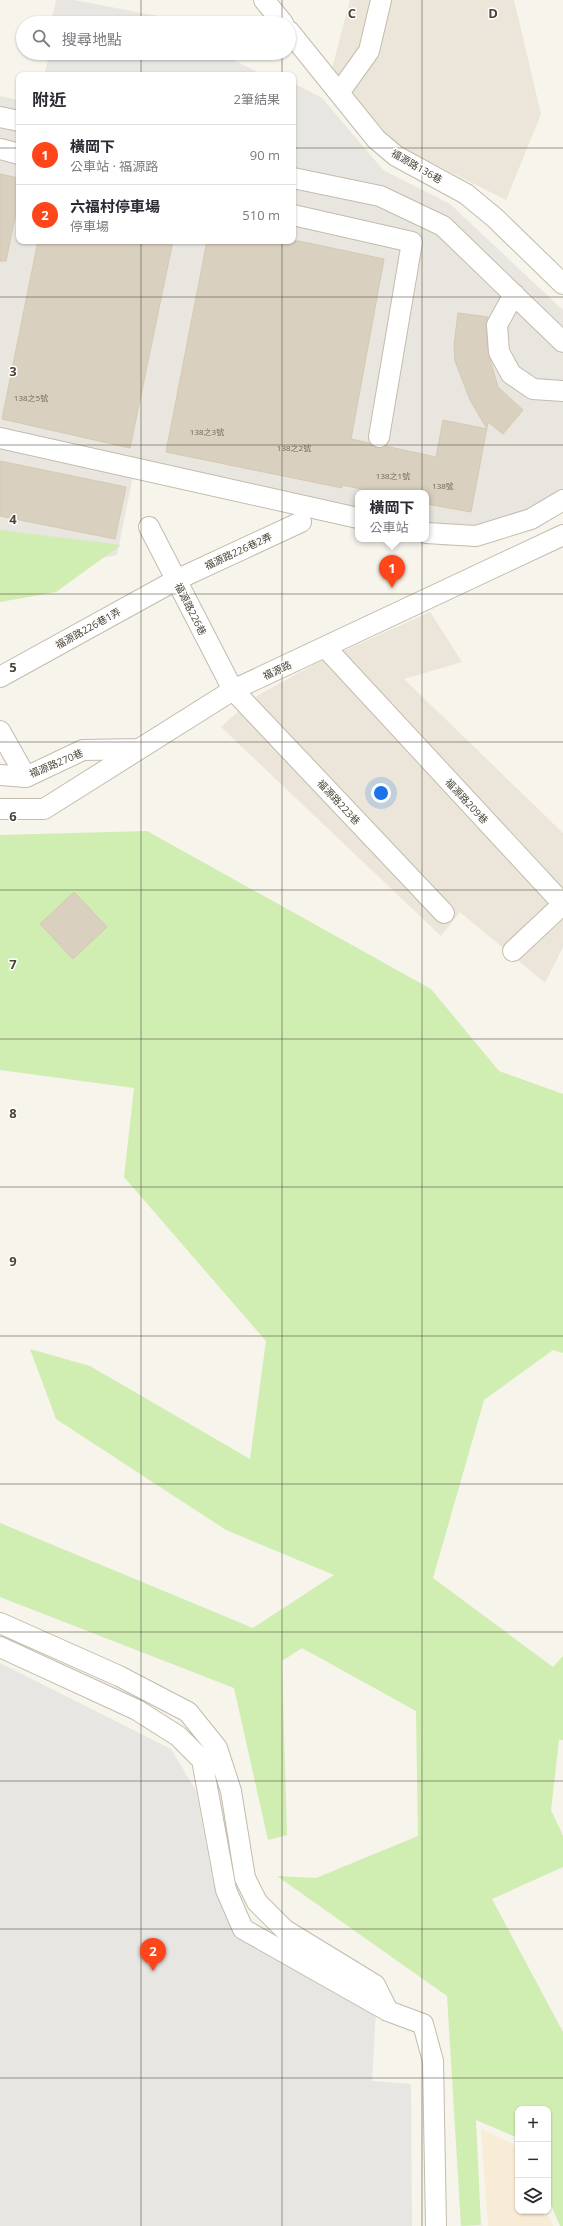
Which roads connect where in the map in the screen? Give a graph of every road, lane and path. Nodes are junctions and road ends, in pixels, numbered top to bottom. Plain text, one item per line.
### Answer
1 (264, 0) edge
2 (381, 0) edge
3 (277, 16) edge
4 (296, 40) edge
5 (339, 93) junction
6 (0, 117) edge
7 (16, 120) edge
8 (0, 149) edge
9 (16, 153) edge
10 (296, 179) edge
11 (296, 216) edge
12 (443, 226) junction
13 (412, 242) junction
14 (563, 284) edge
15 (514, 294) junction
16 (563, 342) edge
17 (563, 391) edge
18 (379, 437) dead end
19 (0, 438) edge
20 (563, 500) edge
21 (355, 517) edge
22 (301, 522) dead end
23 (149, 527) dead end
24 (429, 533) edge
25 (563, 535) edge
26 (176, 580) junction
27 (326, 648) junction
28 (0, 677) edge
29 (233, 690) junction
30 (0, 731) edge
31 (139, 749) junction
32 (0, 775) edge
33 (26, 777) junction
34 (0, 809) edge
35 (444, 913) dead end
36 (514, 951) dead end
37 (0, 1623) edge
38 (0, 1647) edge
39 (388, 2011) junction
40 (436, 2226) edge

1 - 3 street
2 - 5 street
4 - 5 street, 福源路136巷
5 - 14 street, 福源路136巷
6 - 7 street
8 - 9 street
10 - 12 street
11 - 13 street
12 - 13 street
12 - 15 street
13 - 18 street
15 - 16 street
15 - 17 street
19 - 21 street
20 - 24 street
22 - 26 street, 福源路226巷2弄
23 - 26 street, 福源路226巷
25 - 27 street, 福源路
26 - 28 street, 福源路226巷1弄
26 - 29 street, 福源路226巷
27 - 29 street, 福源路
27 - 36 street, 福源路209巷
29 - 31 street, 福源路
29 - 35 street, 福源路223巷
30 - 33 street, 福源路270巷
31 - 33 street, 福源路270巷
31 - 34 street, 福源路
32 - 33 street
37 - 39 street
38 - 39 street
39 - 40 street

